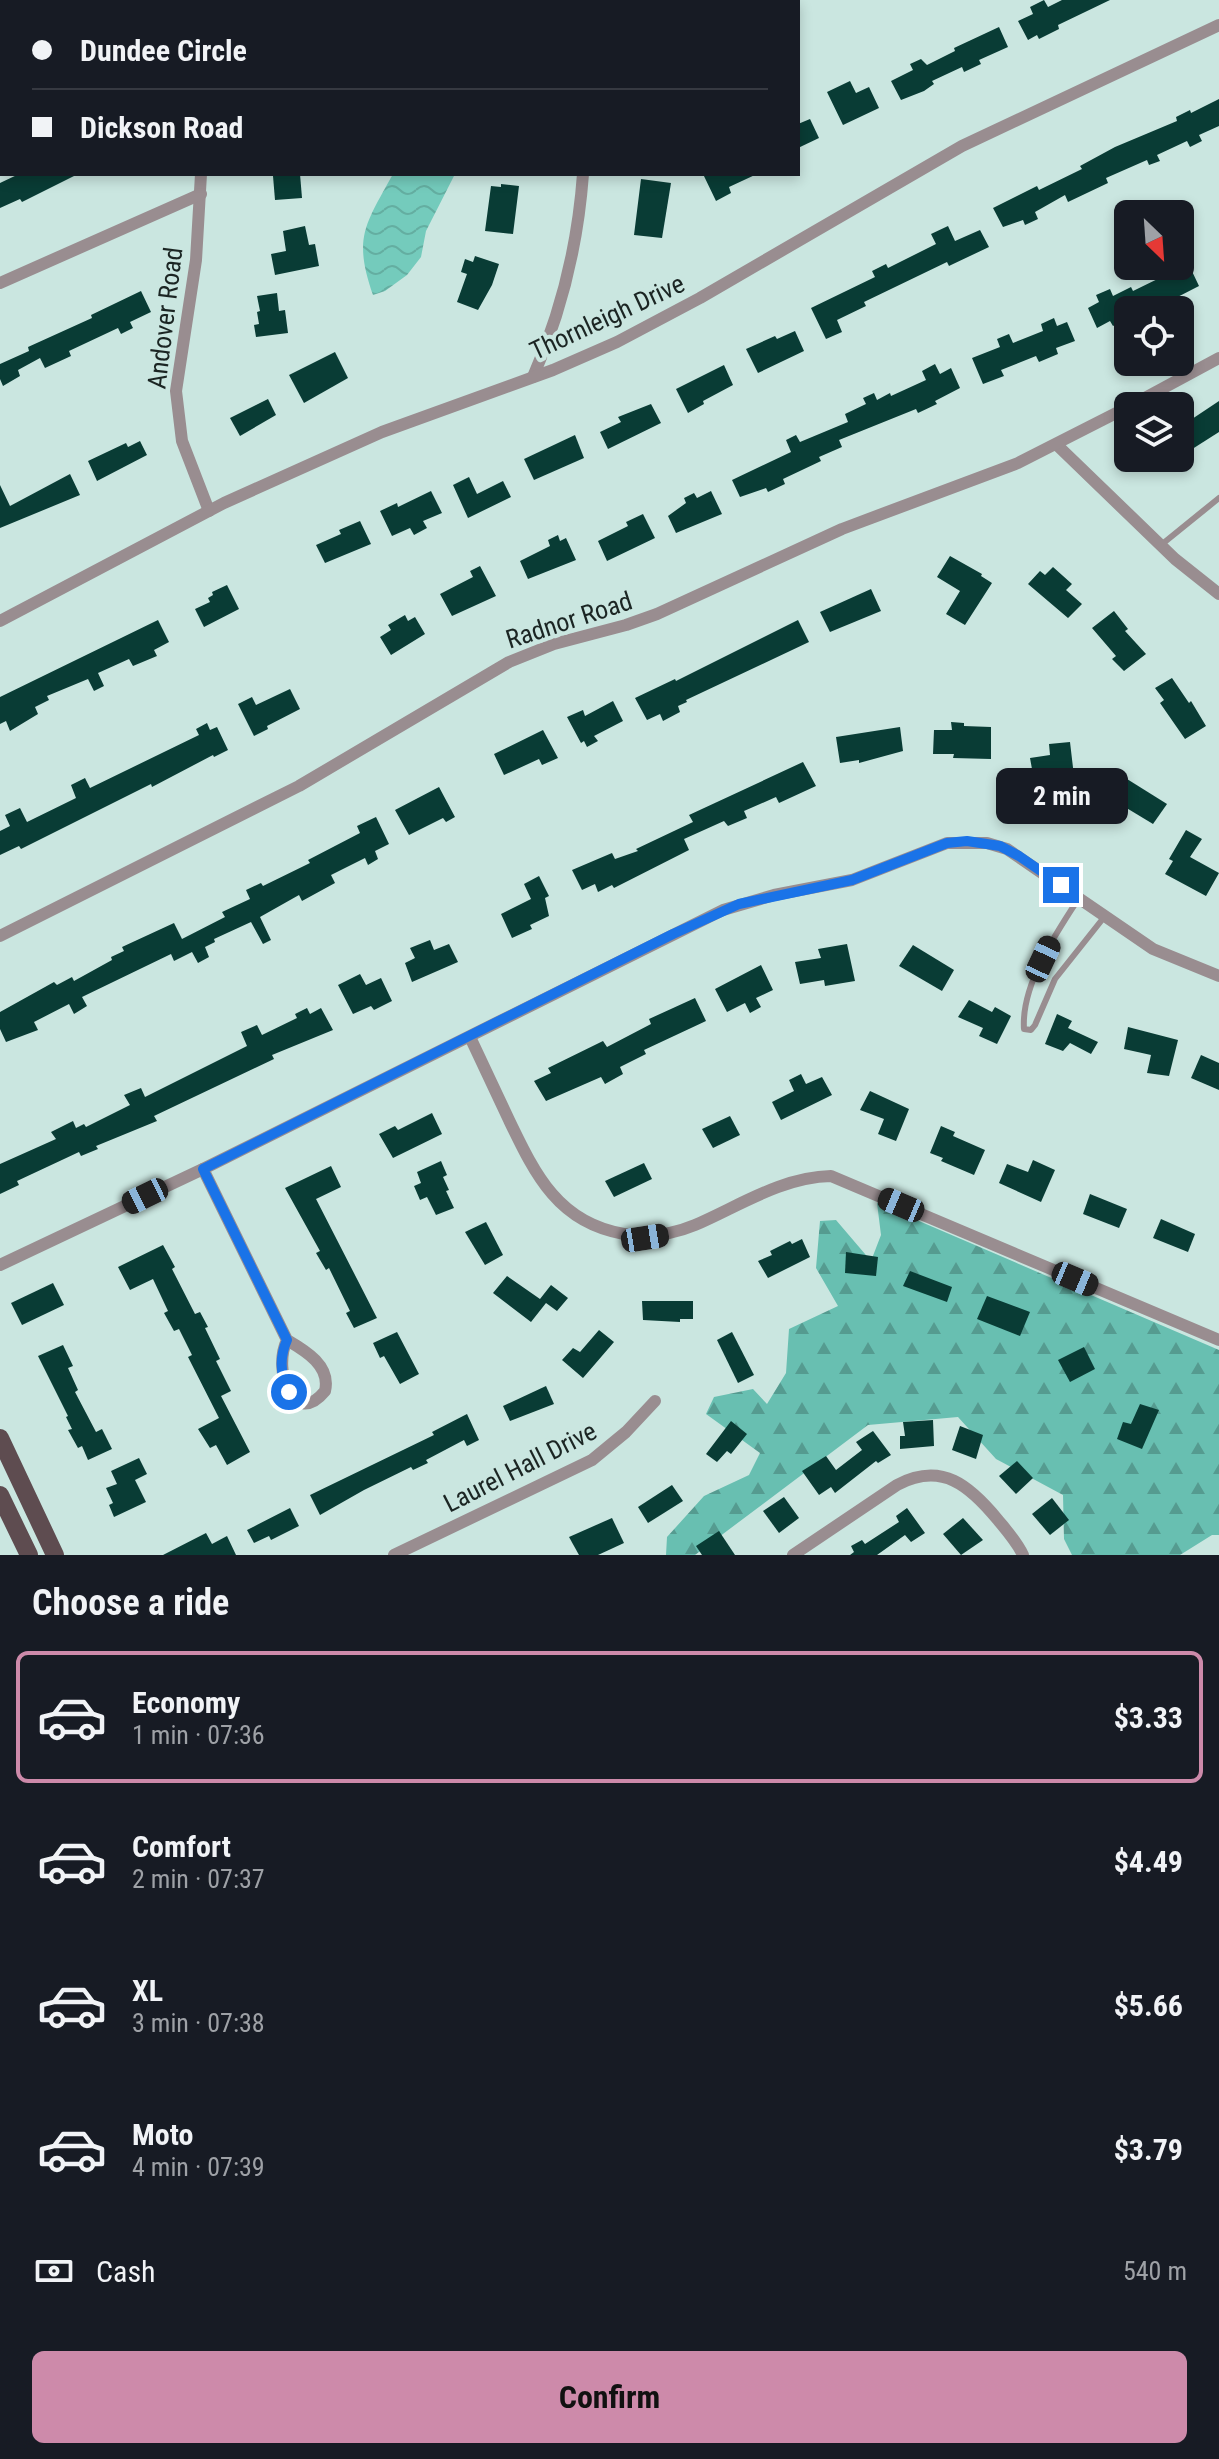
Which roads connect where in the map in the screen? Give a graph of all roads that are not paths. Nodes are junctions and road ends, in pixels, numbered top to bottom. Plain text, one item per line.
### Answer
1 (1219, 25) edge
2 (201, 176) edge
3 (583, 176) edge
4 (201, 194) junction
5 (0, 283) edge
6 (1219, 358) edge
7 (533, 377) junction
8 (1155, 392) edge
9 (1114, 414) edge
10 (1057, 445) junction
11 (1219, 498) edge
12 (209, 511) junction
13 (1161, 545) junction
14 (1219, 594) edge
15 (0, 621) edge
16 (1079, 898) junction
17 (1105, 916) junction
18 (0, 936) edge
19 (1219, 976) edge
20 (470, 1037) junction
21 (203, 1169) junction
22 (0, 1265) edge
23 (287, 1340) junction
24 (1219, 1340) edge
25 (655, 1401) dead end
26 (0, 1438) edge
27 (0, 1495) edge
28 (32, 1506) junction
29 (5, 1518) edge
30 (811, 1550) edge
31 (29, 1555) edge
32 (55, 1555) edge
33 (394, 1555) edge
34 (793, 1555) edge
35 (1023, 1555) edge

1 - 7 street, Thornleigh Drive
2 - 4 street, Andover Road
3 - 7 street
4 - 5 street
4 - 12 street, Andover Road
6 - 8 street, Radnor Road
7 - 12 street, Thornleigh Drive
9 - 10 street, Radnor Road
10 - 13 street
10 - 18 street, Radnor Road
11 - 13 lane
12 - 15 street, Thornleigh Drive
13 - 14 street
16 - 17 street
16 - 17 lane
16 - 20 street
17 - 19 street
20 - 21 street
20 - 24 street
21 - 22 street
21 - 23 street
23 - 23 street
25 - 33 street, Laurel Hall Drive
26 - 28 main road
27 - 29 main road
28 - 29 street
28 - 32 main road
29 - 31 main road
30 - 34 street
30 - 35 street

